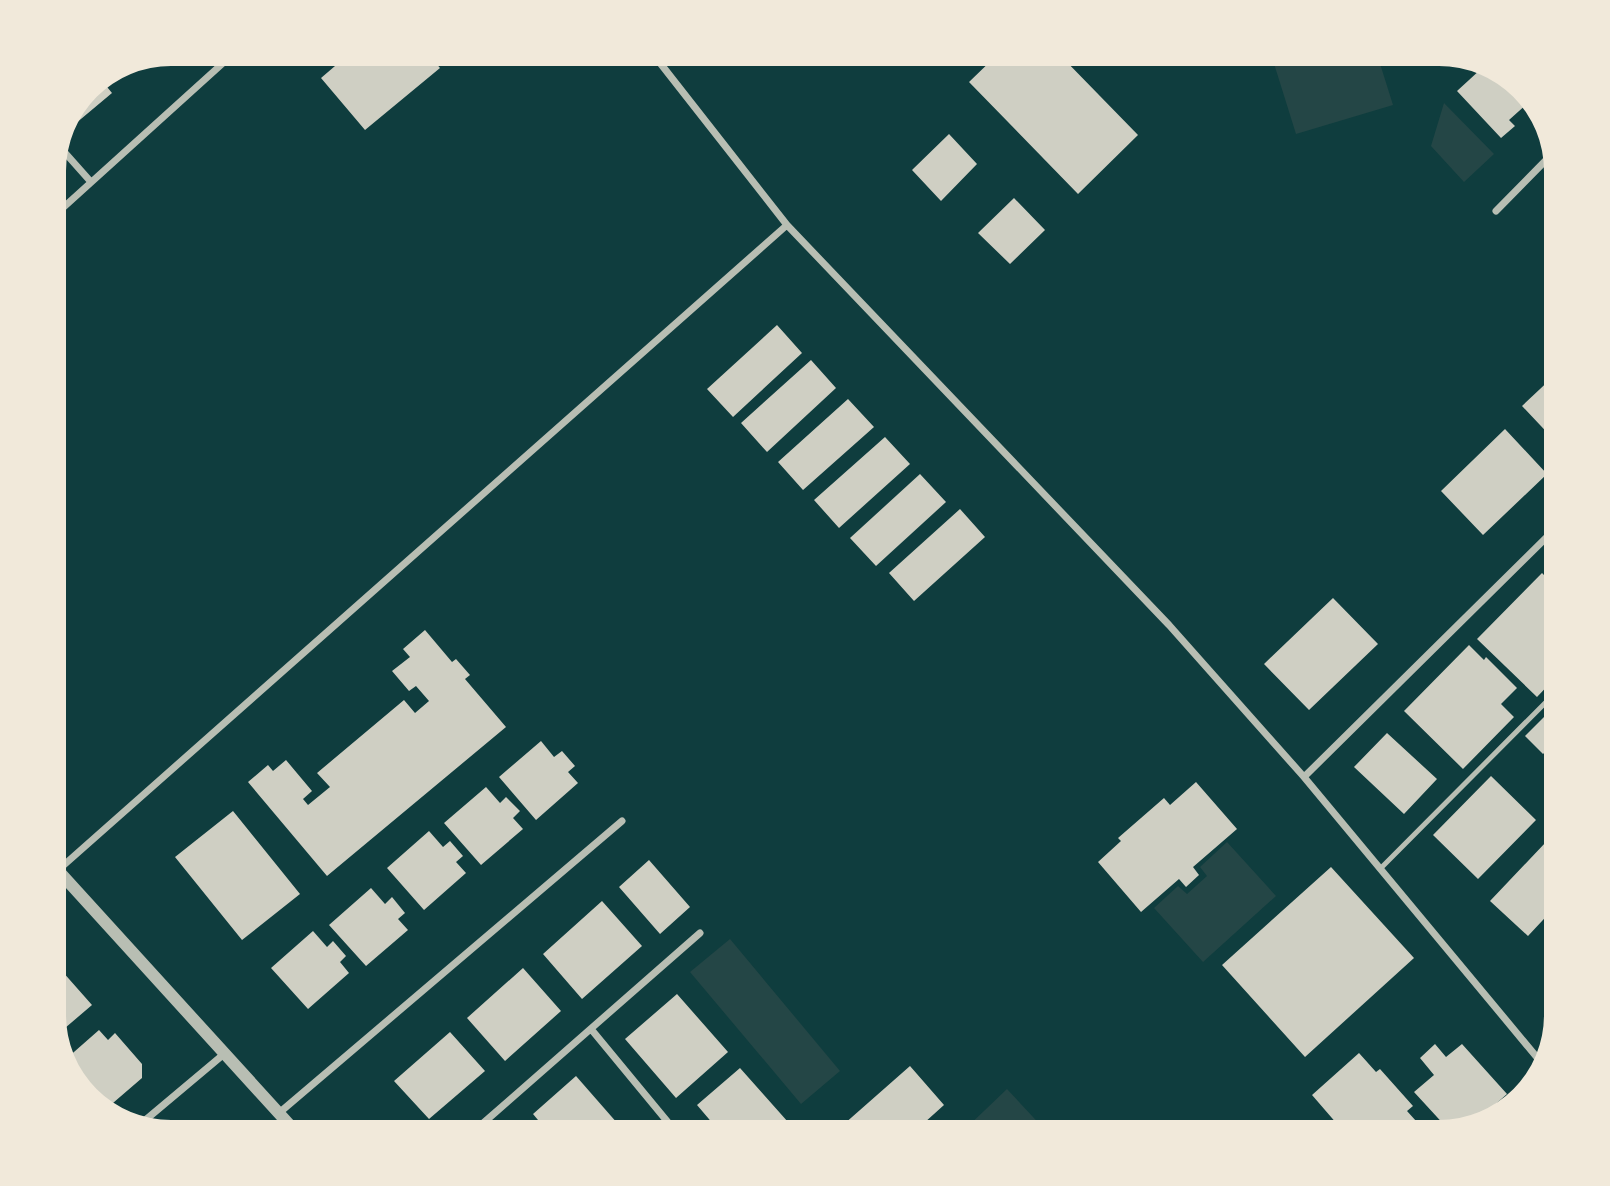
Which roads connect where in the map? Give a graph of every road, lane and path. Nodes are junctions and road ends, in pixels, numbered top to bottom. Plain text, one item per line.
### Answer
1 (219, 67) edge
2 (663, 67) edge
3 (68, 156) edge
4 (1543, 163) edge
5 (91, 182) junction
6 (67, 204) edge
7 (1496, 211) dead end
8 (787, 225) junction
9 (1544, 540) edge
10 (1544, 704) edge
11 (1304, 777) junction
12 (622, 821) dead end
13 (67, 860) edge
14 (1380, 869) junction
15 (67, 882) edge
16 (701, 933) dead end
17 (591, 1028) junction
18 (224, 1054) junction
19 (1535, 1055) edge
20 (279, 1113) junction
21 (149, 1117) edge
22 (285, 1120) edge
23 (487, 1120) edge
24 (666, 1120) edge

1 - 5 street
2 - 8 street
3 - 5 street
4 - 7 street
5 - 6 street
8 - 11 street
8 - 13 street
9 - 11 street
10 - 14 lane
11 - 14 street
12 - 20 street
14 - 19 street
15 - 18 street
16 - 17 street
17 - 23 street
17 - 24 street
18 - 20 street
18 - 21 street
20 - 22 street

